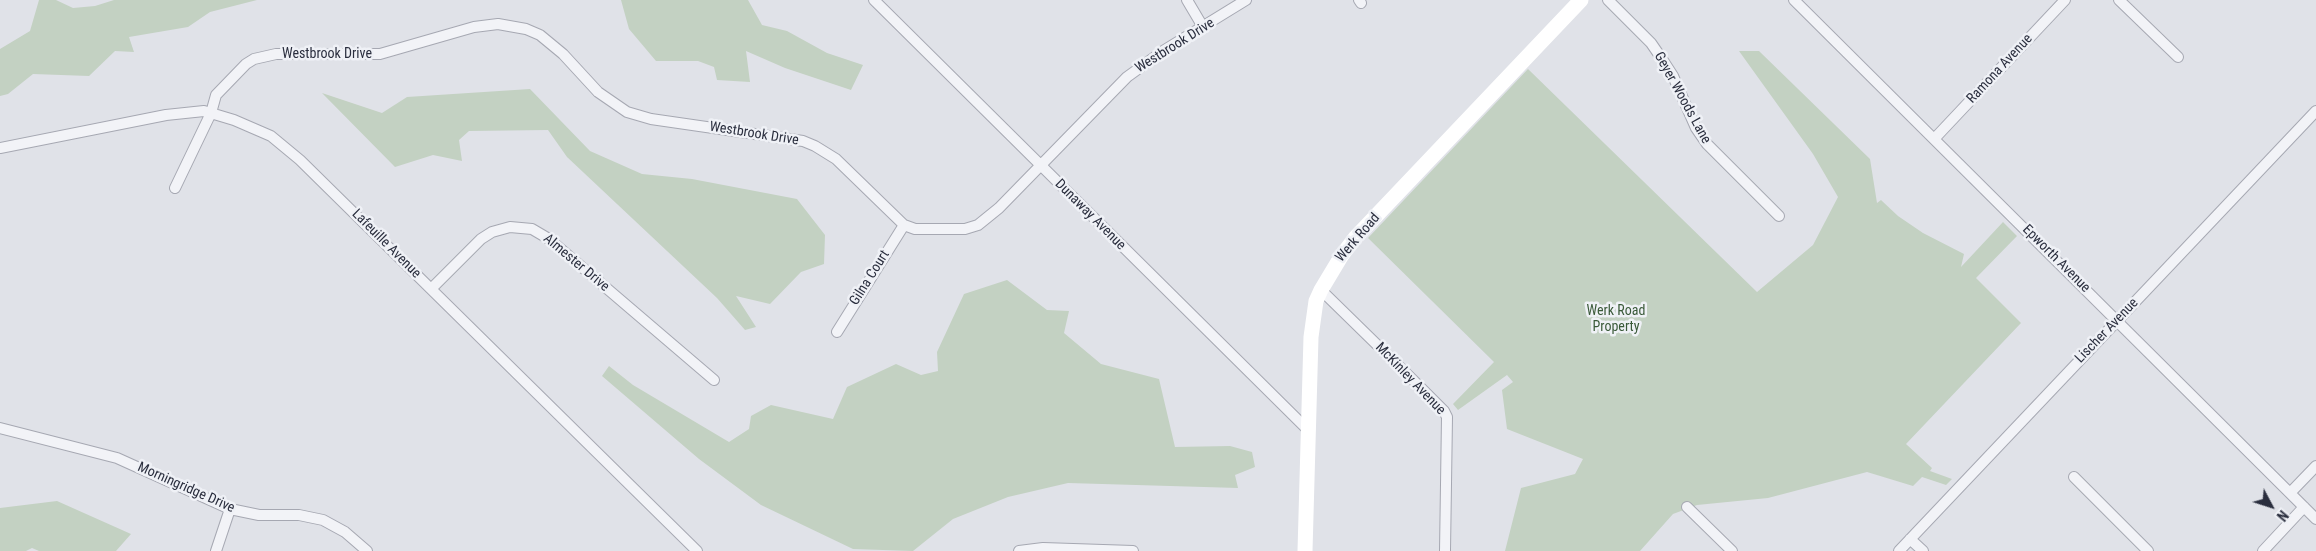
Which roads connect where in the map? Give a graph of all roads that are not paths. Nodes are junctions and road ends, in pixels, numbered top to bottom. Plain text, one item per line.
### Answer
1 (874, 0) edge
2 (1187, 0) edge
3 (1246, 0) edge
4 (1581, 0) edge
5 (1608, 0) edge
6 (1794, 0) edge
7 (2065, 0) edge
8 (2119, 0) edge
9 (1203, 27) junction
10 (2178, 57) dead end
11 (2316, 111) edge
12 (211, 113) junction
13 (1935, 138) junction
14 (0, 148) edge
15 (1040, 165) junction
16 (175, 188) dead end
17 (1779, 216) dead end
18 (904, 225) junction
19 (431, 289) junction
20 (1321, 290) junction
21 (2117, 320) junction
22 (837, 332) dead end
23 (714, 380) dead end
24 (0, 428) edge
25 (1307, 428) junction
26 (2316, 466) edge
27 (2074, 477) dead end
28 (2290, 493) junction
29 (1687, 507) dead end
30 (2304, 507) junction
31 (230, 509) junction
32 (2316, 519) edge
33 (1910, 539) junction
34 (216, 551) edge
35 (366, 551) edge
36 (697, 551) edge
37 (1019, 551) edge
38 (1132, 551) edge
39 (1304, 551) edge
40 (1445, 551) edge
41 (1732, 551) edge
42 (1899, 551) edge
43 (1923, 551) edge
44 (2148, 551) edge
45 (2263, 551) edge

1 - 15 street, Dunaway Avenue
2 - 9 street
3 - 9 street, Westbrook Drive
4 - 20 street, Werk Road
5 - 17 street, Geyer Woods Lane
6 - 13 street, Epworth Avenue
7 - 13 street, Ramona Avenue
8 - 10 street
9 - 15 street, Westbrook Drive
11 - 21 street, Lischer Avenue
12 - 14 street, Lafeuille Avenue
12 - 16 street, Westbrook Drive
12 - 18 street, Westbrook Drive
12 - 19 street, Lafeuille Avenue
13 - 21 street, Epworth Avenue
15 - 18 street, Westbrook Drive
15 - 25 street, Dunaway Avenue
18 - 22 street, Gilna Court
19 - 23 street, Almester Drive
19 - 36 street, Lafeuille Avenue
20 - 25 street, Werk Road
20 - 40 street, McKinley Avenue
21 - 28 street, Epworth Avenue
21 - 33 street, Lischer Avenue
24 - 31 street, Morningridge Drive
25 - 39 street, Werk Road
26 - 28 street
27 - 44 street
28 - 30 street, Epworth Avenue
29 - 41 street
30 - 32 street, Epworth Avenue
30 - 45 street
31 - 34 street
31 - 35 street, Morningridge Drive
33 - 42 street, Lischer Avenue
33 - 43 street
37 - 38 street

